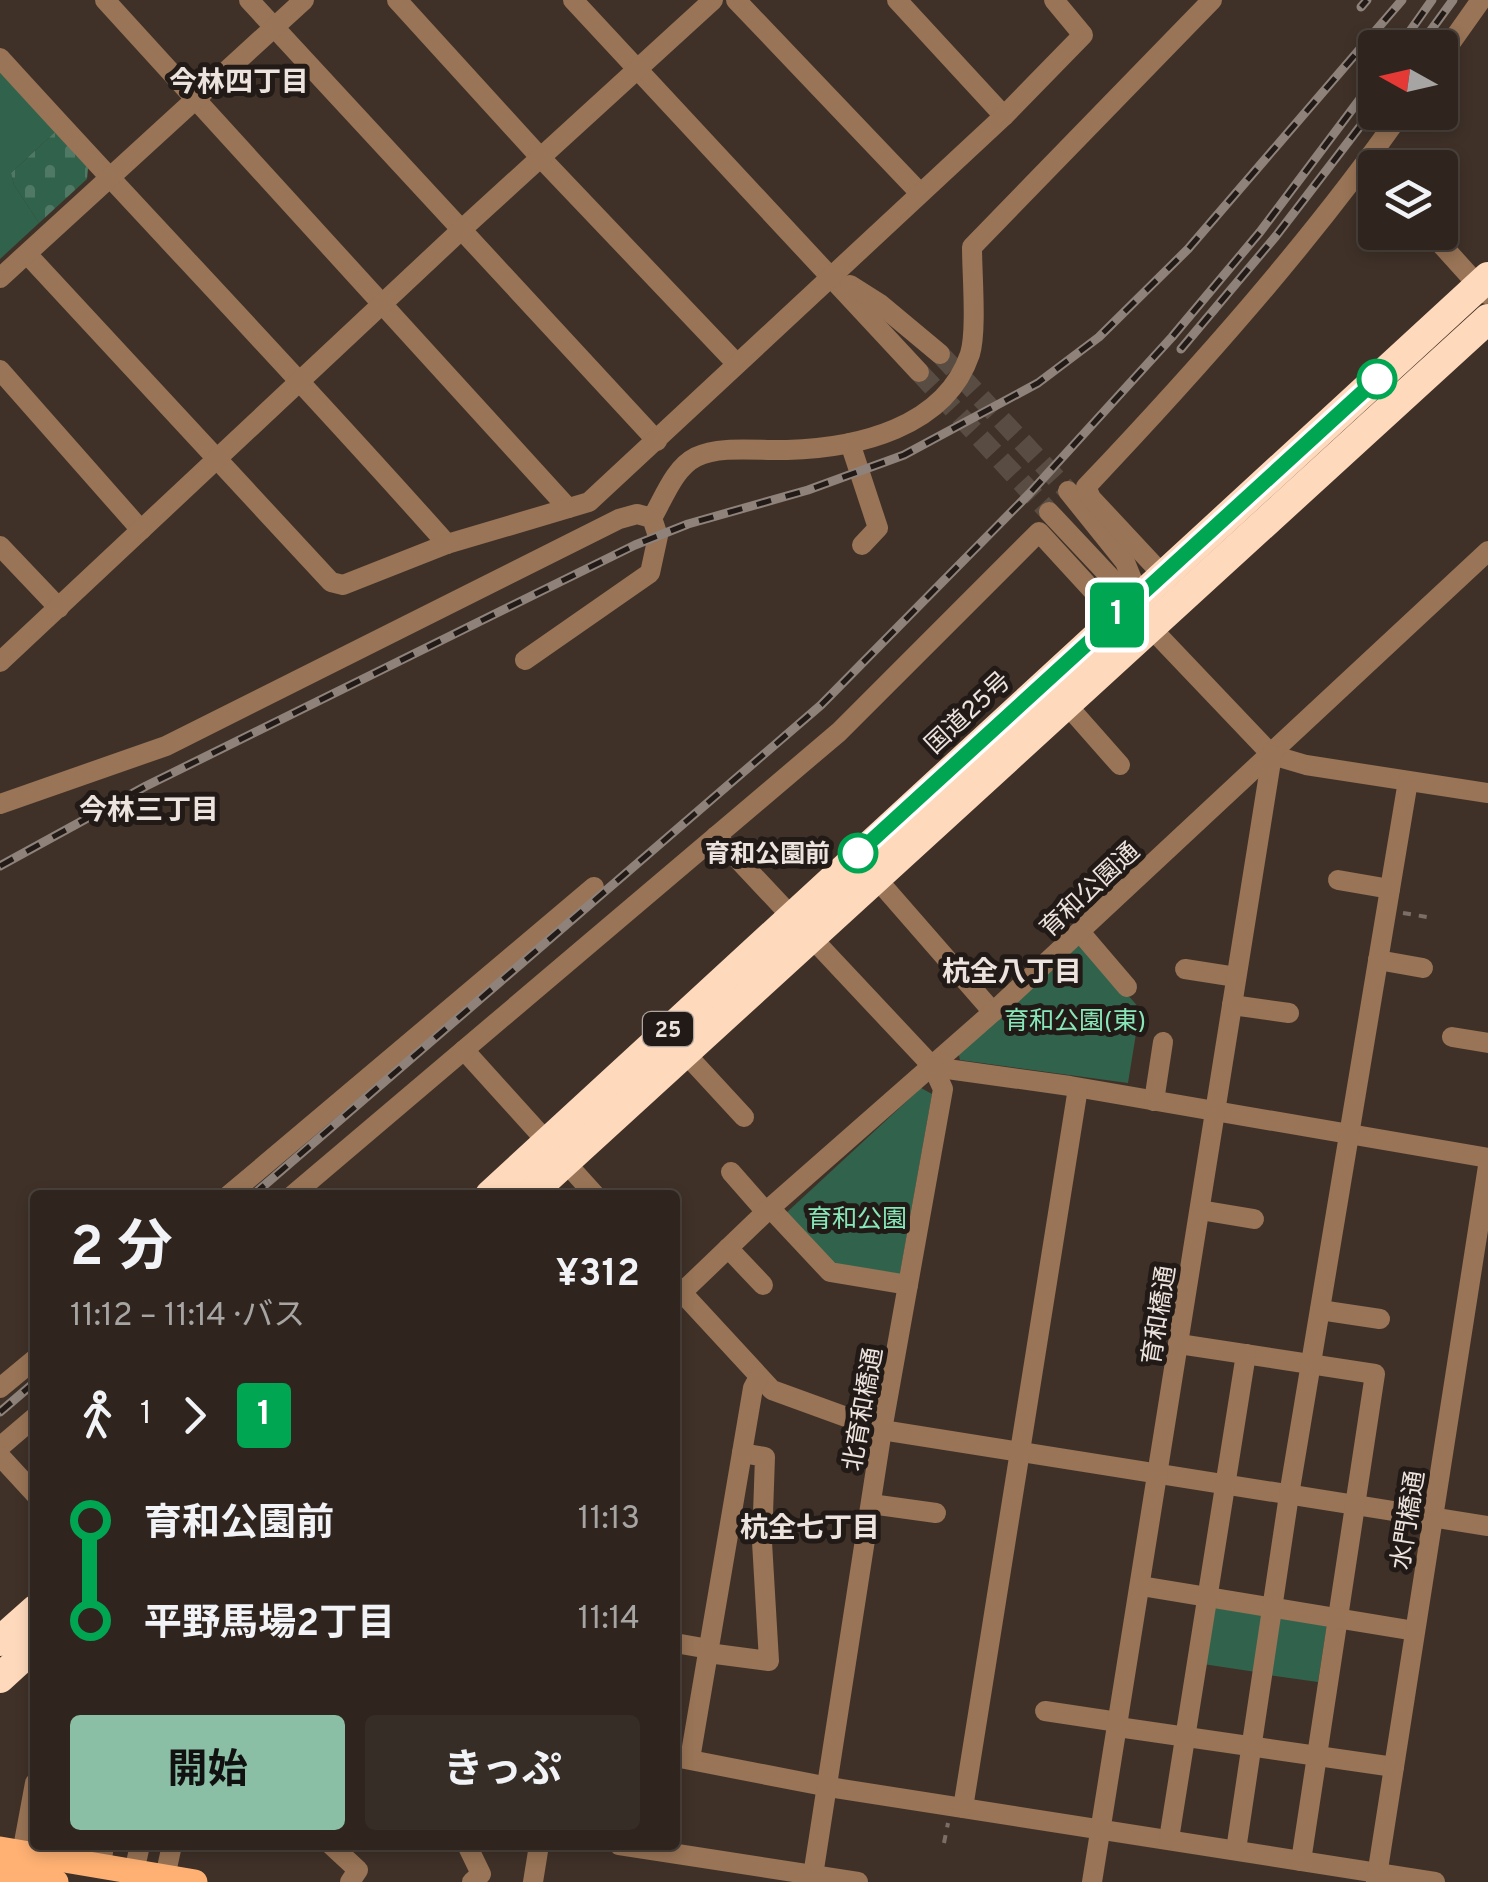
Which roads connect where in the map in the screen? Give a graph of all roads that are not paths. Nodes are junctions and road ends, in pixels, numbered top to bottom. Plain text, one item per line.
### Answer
1 (104, 0) edge
2 (249, 0) edge
3 (304, 0) edge
4 (397, 0) edge
5 (573, 0) edge
6 (713, 0) edge
7 (736, 0) edge
8 (897, 0) edge
9 (1054, 0) edge
10 (1212, 0) edge
11 (1481, 0) edge
12 (274, 28) junction
13 (1458, 33) edge
14 (0, 58) edge
15 (636, 70) junction
16 (197, 99) junction
17 (1004, 116) junction
18 (540, 157) junction
19 (110, 180) junction
20 (1358, 183) edge
21 (920, 194) junction
22 (460, 231) junction
23 (1448, 250) edge
24 (26, 254) junction
25 (831, 274) junction
26 (0, 278) edge
27 (1485, 286) edge
28 (382, 305) junction
29 (1488, 319) edge
30 (940, 354) tunnel mouth
31 (738, 364) junction
32 (0, 370) edge
33 (919, 372) tunnel mouth
34 (302, 382) junction
35 (656, 440) junction
36 (850, 442) junction
37 (218, 459) junction
38 (1068, 491) tunnel mouth
39 (568, 508) junction
40 (1049, 512) tunnel mouth
41 (652, 518) junction
42 (141, 530) junction
43 (447, 544) junction
44 (862, 544) dead end
45 (0, 546) edge
46 (1488, 551) edge
47 (1162, 574) junction
48 (1126, 607) junction
49 (58, 608) junction
50 (1152, 629) junction
51 (525, 660) dead end
52 (0, 662) edge
53 (1067, 705) junction
54 (1272, 755) junction
55 (1120, 766) dead end
56 (1408, 781) junction
57 (1488, 793) edge
58 (0, 804) edge
59 (716, 836) junction
60 (876, 878) junction
61 (1338, 880) dead end
62 (594, 888) dead end
63 (1390, 889) junction
64 (800, 927) junction
65 (1080, 932) junction
66 (1378, 960) junction
67 (1423, 968) dead end
68 (1185, 969) dead end
69 (1236, 977) junction
70 (1127, 987) dead end
71 (1232, 1005) junction
72 (994, 1012) junction
73 (1290, 1013) dead end
74 (1452, 1037) dead end
75 (1162, 1042) dead end
76 (1488, 1042) edge
77 (464, 1050) junction
78 (684, 1052) junction
79 (933, 1067) junction
80 (1078, 1088) junction
81 (1154, 1101) junction
82 (1214, 1111) junction
83 (744, 1117) dead end
84 (1349, 1136) junction
85 (555, 1152) junction
86 (1488, 1162) edge
87 (730, 1172) dead end
88 (235, 1190) edge
89 (300, 1190) edge
90 (498, 1190) edge
91 (531, 1190) edge
92 (589, 1190) edge
93 (768, 1210) junction
94 (1200, 1210) junction
95 (1254, 1218) dead end
96 (728, 1248) junction
97 (1481, 1255) edge
98 (762, 1285) dead end
99 (908, 1285) junction
100 (680, 1289) edge
101 (680, 1295) edge
102 (1320, 1310) junction
103 (1380, 1319) dead end
104 (1179, 1344) junction
105 (1246, 1354) junction
106 (30, 1363) edge
107 (1311, 1364) junction
108 (759, 1377) junction
109 (0, 1388) edge
110 (30, 1420) edge
111 (882, 1430) junction
112 (0, 1447) edge
113 (1020, 1451) junction
114 (742, 1453) junction
115 (0, 1456) edge
116 (1159, 1476) junction
117 (1224, 1486) junction
118 (30, 1489) edge
119 (1289, 1495) junction
120 (871, 1504) junction
121 (1354, 1505) junction
122 (936, 1512) dead end
123 (1433, 1517) junction
124 (1488, 1526) edge
125 (1141, 1586) junction
126 (1207, 1597) junction
127 (1272, 1608) junction
128 (1337, 1618) junction
129 (30, 1625) edge
130 (1415, 1631) junction
131 (680, 1645) edge
132 (708, 1651) junction
133 (19, 1658) edge
134 (1045, 1711) dead end
135 (1118, 1725) junction
136 (1185, 1737) junction
137 (1251, 1746) junction
138 (1316, 1756) junction
139 (683, 1758) edge
140 (1394, 1767) junction
141 (829, 1788) junction
142 (30, 1799) edge
143 (963, 1808) junction
144 (1100, 1828) junction
145 (1169, 1840) junction
146 (139, 1850) edge
147 (171, 1850) edge
148 (336, 1850) edge
149 (469, 1850) edge
150 (538, 1850) edge
151 (648, 1850) edge
152 (1236, 1850) junction
153 (102, 1856) edge
154 (1301, 1860) junction
155 (8, 1866) edge
156 (134, 1872) junction
157 (164, 1877) junction
158 (1376, 1877) edge
159 (813, 1878) edge
160 (56, 1882) edge
161 (195, 1882) edge
162 (350, 1882) edge
163 (472, 1882) edge
164 (533, 1882) edge
165 (858, 1882) edge
166 (1092, 1882) edge
167 (1434, 1882) edge

1 - 16 street
2 - 12 street
3 - 12 street
4 - 18 street
5 - 15 street
6 - 15 street
7 - 21 street
8 - 17 street
9 - 17 street
10 - 36 street
11 - 13 street
12 - 16 street
12 - 22 street
14 - 19 street
15 - 18 street
15 - 25 street
16 - 19 street
16 - 28 street
17 - 21 street
18 - 22 street
18 - 31 street
19 - 24 street
19 - 34 street
20 - 47 street
21 - 25 street
22 - 28 street
22 - 35 street
23 - 27 street
24 - 26 street
24 - 37 street
25 - 30 street
25 - 31 street
25 - 33 street
27 - 47 highway, 国道25号 / 25
28 - 34 street
28 - 39 street
29 - 50 highway, 国道25号 / 25
31 - 35 street
32 - 42 street
34 - 37 street
34 - 43 street
35 - 39 street
36 - 41 street
36 - 44 street
37 - 42 street
37 - 43 street
38 - 48 street
39 - 43 street
40 - 48 street
41 - 51 street
41 - 58 street
42 - 49 street
45 - 49 street
46 - 54 street, 育和公園通
47 - 48 highway, 国道25号 / 25
48 - 50 street
48 - 59 street
48 - 64 highway, 国道25号 / 25
49 - 52 street
50 - 53 highway, 国道25号 / 25
50 - 54 street
53 - 55 street
53 - 60 highway, 国道25号 / 25
54 - 56 street
54 - 65 street, 育和公園通
54 - 69 street, 育和橋通
56 - 57 street
56 - 63 street
59 - 64 street
59 - 77 street
60 - 64 highway, 国道25号 / 25
60 - 72 street
61 - 63 street
62 - 88 street
63 - 66 street
64 - 78 highway, 国道25号 / 25
64 - 79 street
64 - 85 highway, 国道25号 / 25
65 - 70 street
65 - 72 street, 育和公園通
66 - 67 street
66 - 84 street
68 - 69 street
69 - 71 street, 育和橋通
71 - 73 street
71 - 82 street, 育和橋通
72 - 79 street, 育和公園通
74 - 76 street
75 - 81 street
77 - 85 street
77 - 89 street
78 - 83 street
78 - 85 highway, 国道25号 / 25
79 - 80 street
79 - 93 street, 育和公園通
79 - 99 street, 北育和橋通
80 - 81 street
80 - 113 street
81 - 82 street
82 - 84 street
82 - 94 street, 育和橋通
84 - 86 street
84 - 102 street
85 - 90 highway, 国道25号 / 25
85 - 91 highway, 国道25号 / 25
85 - 92 street
86 - 97 street, 水門橋通
87 - 93 street
93 - 96 street, 育和公園通
93 - 99 street
94 - 95 street
94 - 104 street, 育和橋通
96 - 98 street
96 - 100 street, 育和公園通
97 - 123 street, 水門橋通
99 - 111 street, 北育和橋通
101 - 108 street
102 - 103 street
102 - 107 street
104 - 105 street
104 - 116 street, 育和橋通
105 - 107 street
105 - 117 street
106 - 109 street
107 - 119 street
107 - 121 street
108 - 111 street
108 - 114 street
110 - 112 street
111 - 113 street
111 - 120 street, 北育和橋通
113 - 116 street
113 - 143 street
114 - 132 street
114 - 132 street
115 - 118 street
116 - 117 street
116 - 125 street, 育和橋通
117 - 119 street
117 - 126 street
119 - 121 street
119 - 127 street
120 - 122 street
120 - 141 street, 北育和橋通
121 - 123 street
121 - 128 street
123 - 124 street
123 - 130 street, 水門橋通
125 - 126 street
125 - 135 street, 育和橋通
126 - 127 street
126 - 136 street
127 - 128 street
127 - 137 street
128 - 130 street
128 - 138 street
129 - 133 highway
130 - 140 street, 水門橋通
131 - 132 street
132 - 139 street
134 - 135 street
135 - 136 street
135 - 144 street, 育和橋通
136 - 137 street
136 - 145 street
137 - 138 street
137 - 152 street
138 - 140 street
138 - 154 street
139 - 141 street
140 - 158 street, 水門橋通
141 - 143 street
141 - 159 street, 北育和橋通
142 - 155 street
143 - 144 street
144 - 145 street
144 - 166 street, 育和橋通
145 - 152 street
146 - 156 street
147 - 157 street
148 - 162 street
149 - 163 street
150 - 164 street
151 - 159 street
152 - 154 street
153 - 155 main road
153 - 156 main road
154 - 158 street
155 - 160 main road
156 - 157 main road
157 - 161 main road
158 - 167 street
159 - 165 street

